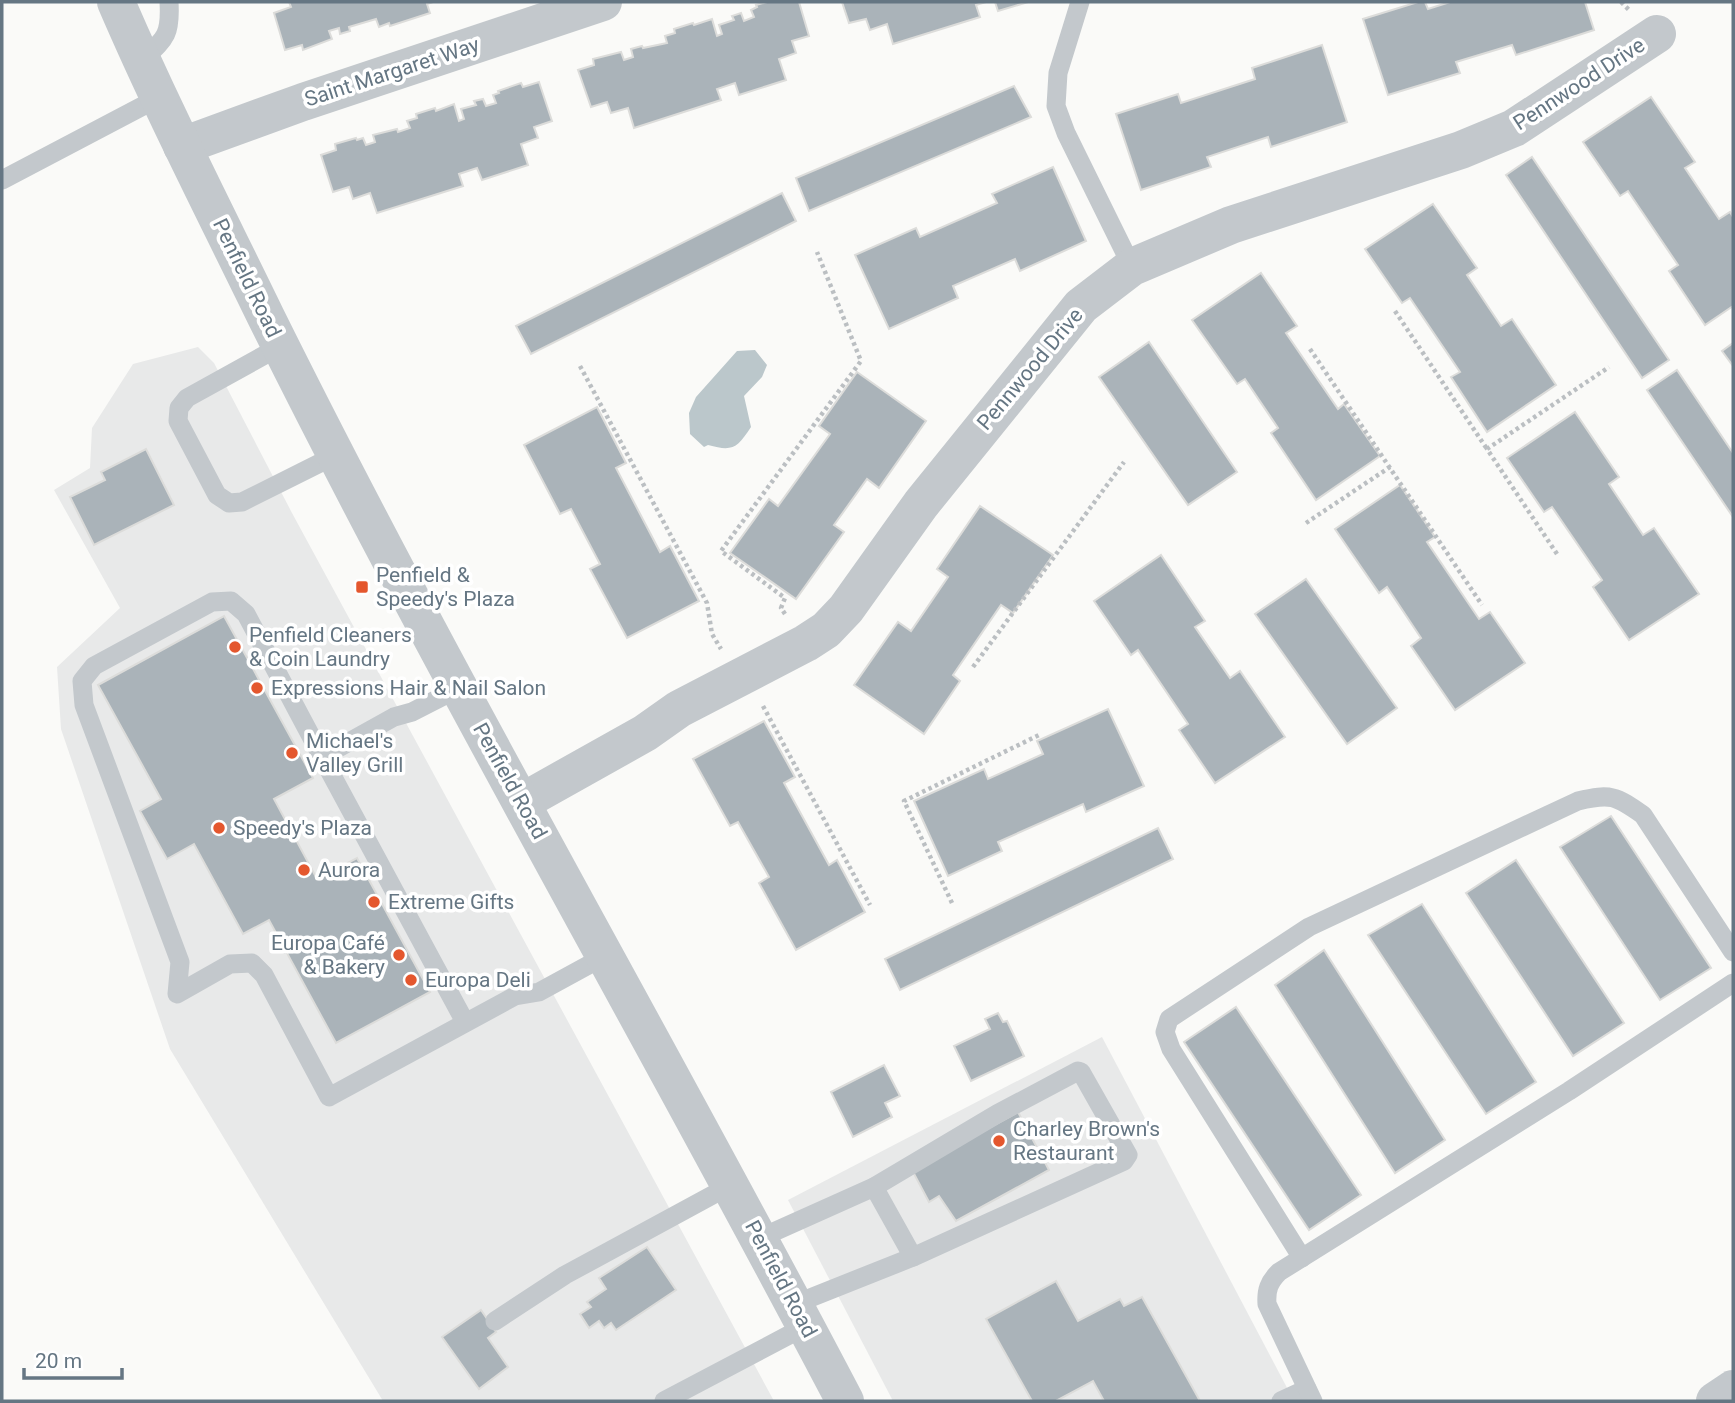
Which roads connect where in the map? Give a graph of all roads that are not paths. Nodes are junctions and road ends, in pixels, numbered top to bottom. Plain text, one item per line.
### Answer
1 (116, 2) edge
2 (169, 2) edge
3 (603, 2) edge
4 (1080, 2) edge
5 (1657, 34) dead end
6 (141, 61) junction
7 (158, 98) junction
8 (182, 146) junction
9 (2, 180) edge
10 (1132, 267) junction
11 (281, 346) junction
12 (336, 455) junction
13 (459, 688) junction
14 (322, 757) junction
15 (523, 802) junction
16 (1733, 952) edge
17 (605, 956) junction
18 (1733, 983) edge
19 (465, 1022) junction
20 (731, 1185) junction
21 (874, 1187) junction
22 (760, 1238) junction
23 (913, 1258) junction
24 (1302, 1258) junction
25 (800, 1315) junction
26 (495, 1321) dead end
27 (1733, 1389) edge
28 (1310, 1395) edge
29 (664, 1401) edge
30 (845, 1401) edge
31 (1281, 1401) edge
32 (1715, 1401) edge

1 - 6 street, Penfield Road
2 - 6 lane
3 - 8 street, Saint Margaret Way
4 - 10 lane
5 - 10 street, Pennwood Drive
6 - 7 street, Penfield Road
7 - 8 street, Penfield Road
7 - 9 lane
8 - 11 street, Penfield Road
10 - 15 street, Pennwood Drive
11 - 12 street, Penfield Road
11 - 12 lane
12 - 13 street, Penfield Road
13 - 14 lane
13 - 15 street, Penfield Road
14 - 19 lane
14 - 19 lane
15 - 17 street, Penfield Road
16 - 24 lane
17 - 19 lane
17 - 20 street, Penfield Road
18 - 24 lane
20 - 22 street, Penfield Road
20 - 26 lane
21 - 22 lane
21 - 23 lane
21 - 23 lane
22 - 25 street, Penfield Road
23 - 25 lane
24 - 28 lane
25 - 29 lane
25 - 30 street, Penfield Road
27 - 32 street
28 - 31 lane

